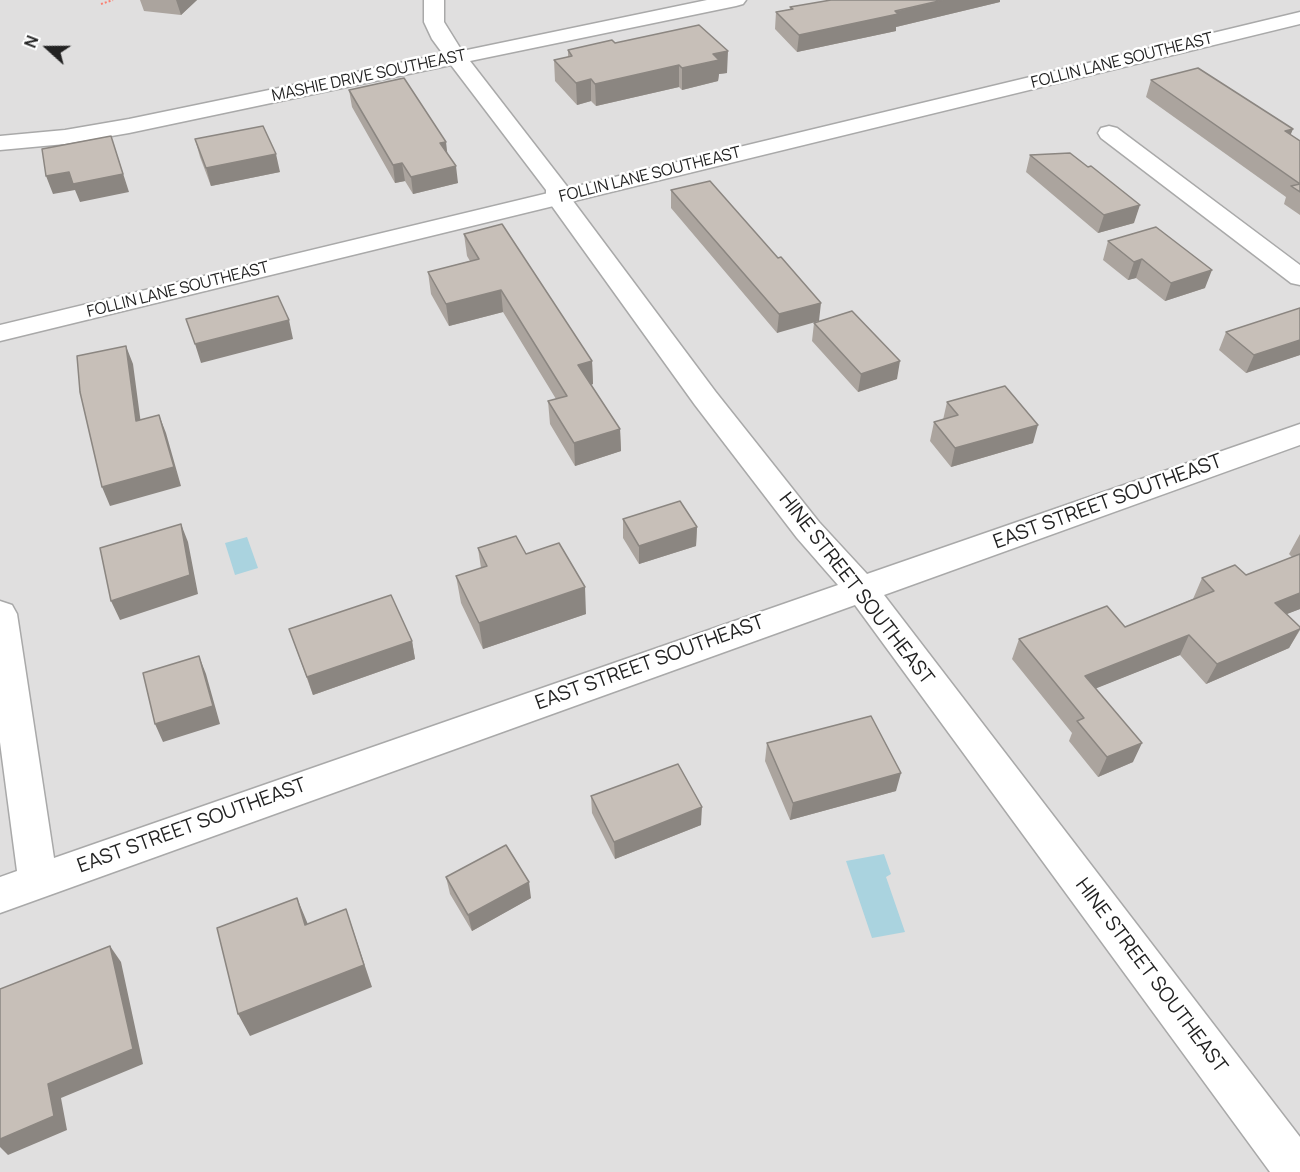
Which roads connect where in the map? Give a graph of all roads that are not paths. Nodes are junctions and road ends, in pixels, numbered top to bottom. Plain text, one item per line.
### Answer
1 (434, 0) edge
2 (736, 0) edge
3 (1300, 18) edge
4 (457, 57) junction
5 (1108, 133) dead end
6 (0, 143) edge
7 (558, 197) junction
8 (1300, 277) edge
9 (0, 333) edge
10 (1300, 434) edge
11 (860, 588) junction
12 (0, 614) edge
13 (38, 881) junction
14 (0, 895) edge
15 (1299, 1172) edge

1 - 4 street, HINE STREET SOUTHEAST
2 - 4 street, MASHIE DRIVE SOUTHEAST
3 - 7 street, FOLLIN LANE SOUTHEAST
4 - 6 street, MASHIE DRIVE SOUTHEAST
4 - 7 street, HINE STREET SOUTHEAST
5 - 8 street
7 - 9 street, FOLLIN LANE SOUTHEAST
7 - 11 street, HINE STREET SOUTHEAST
10 - 11 street, EAST STREET SOUTHEAST
11 - 13 street, EAST STREET SOUTHEAST
11 - 15 street, HINE STREET SOUTHEAST
12 - 13 street
13 - 14 street, EAST STREET SOUTHEAST

